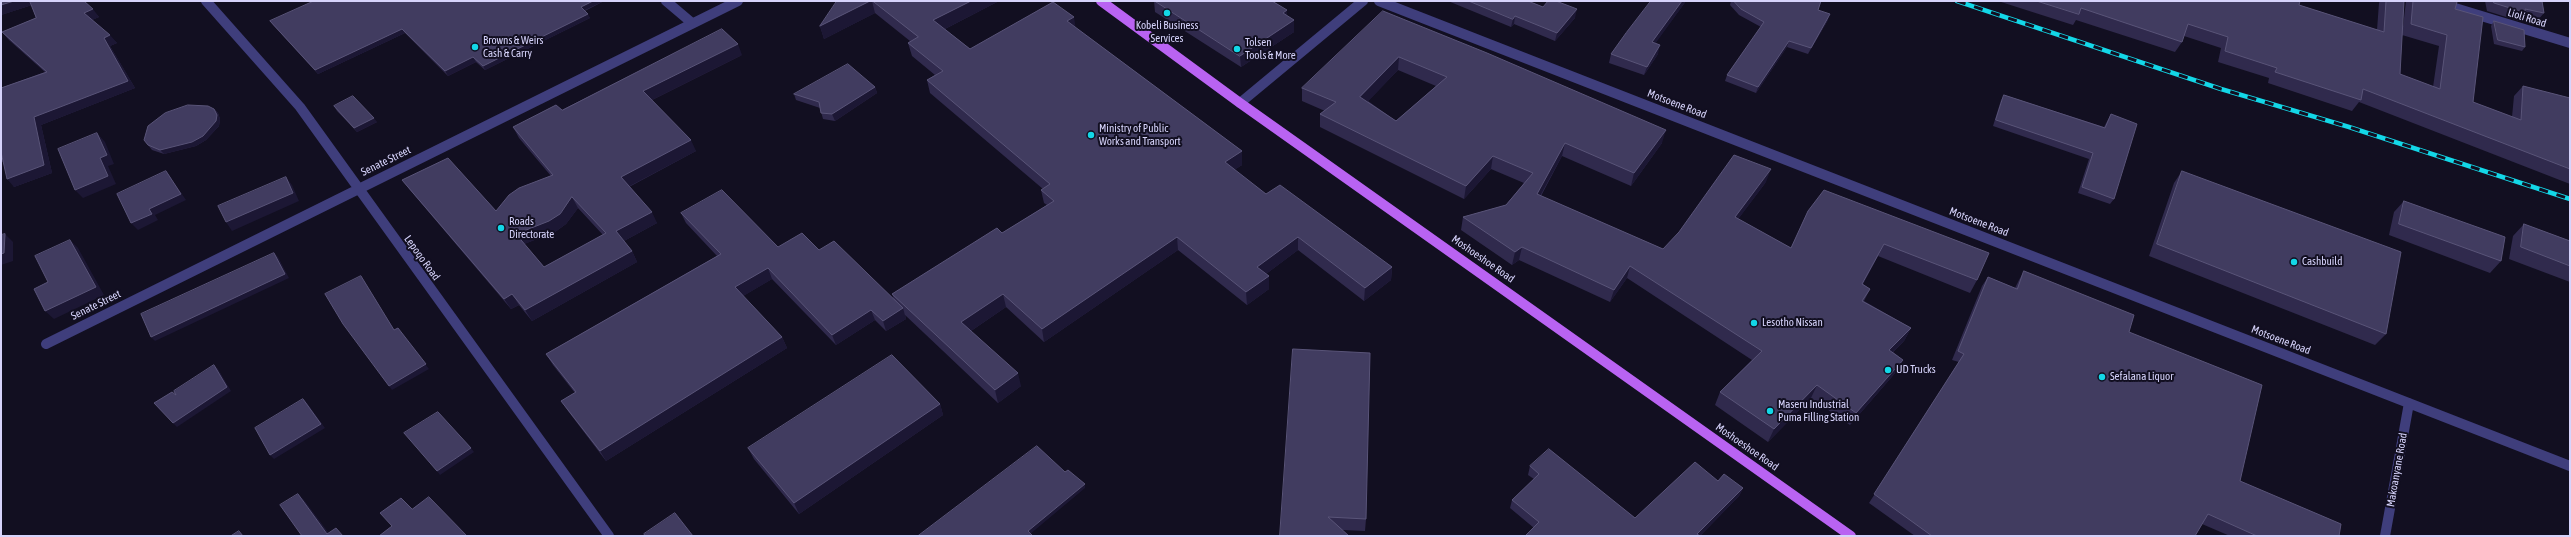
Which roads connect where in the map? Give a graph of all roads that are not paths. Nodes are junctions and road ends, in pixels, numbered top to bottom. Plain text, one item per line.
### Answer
1 (206, 1) edge
2 (666, 1) edge
3 (738, 1) edge
4 (1101, 1) edge
5 (1363, 1) edge
6 (1379, 1) edge
7 (2432, 1) edge
8 (692, 23) junction
9 (2570, 43) edge
10 (1240, 103) junction
11 (357, 188) junction
12 (46, 344) dead end
13 (2409, 403) junction
14 (2570, 466) edge
15 (610, 536) edge
16 (1851, 536) edge
17 (2385, 536) edge

1 - 11 street, Lepoqo Road
2 - 8 street
3 - 8 street, Senate Street
4 - 10 main road, Moshoeshoe Road
5 - 10 street
6 - 13 street, Motsoene Road
7 - 9 street, Lioli Road
8 - 11 street, Senate Street
10 - 16 main road, Moshoeshoe Road
11 - 12 street, Senate Street
11 - 15 street, Lepoqo Road
13 - 14 street, Motsoene Road
13 - 17 street, Makoanyane Road

